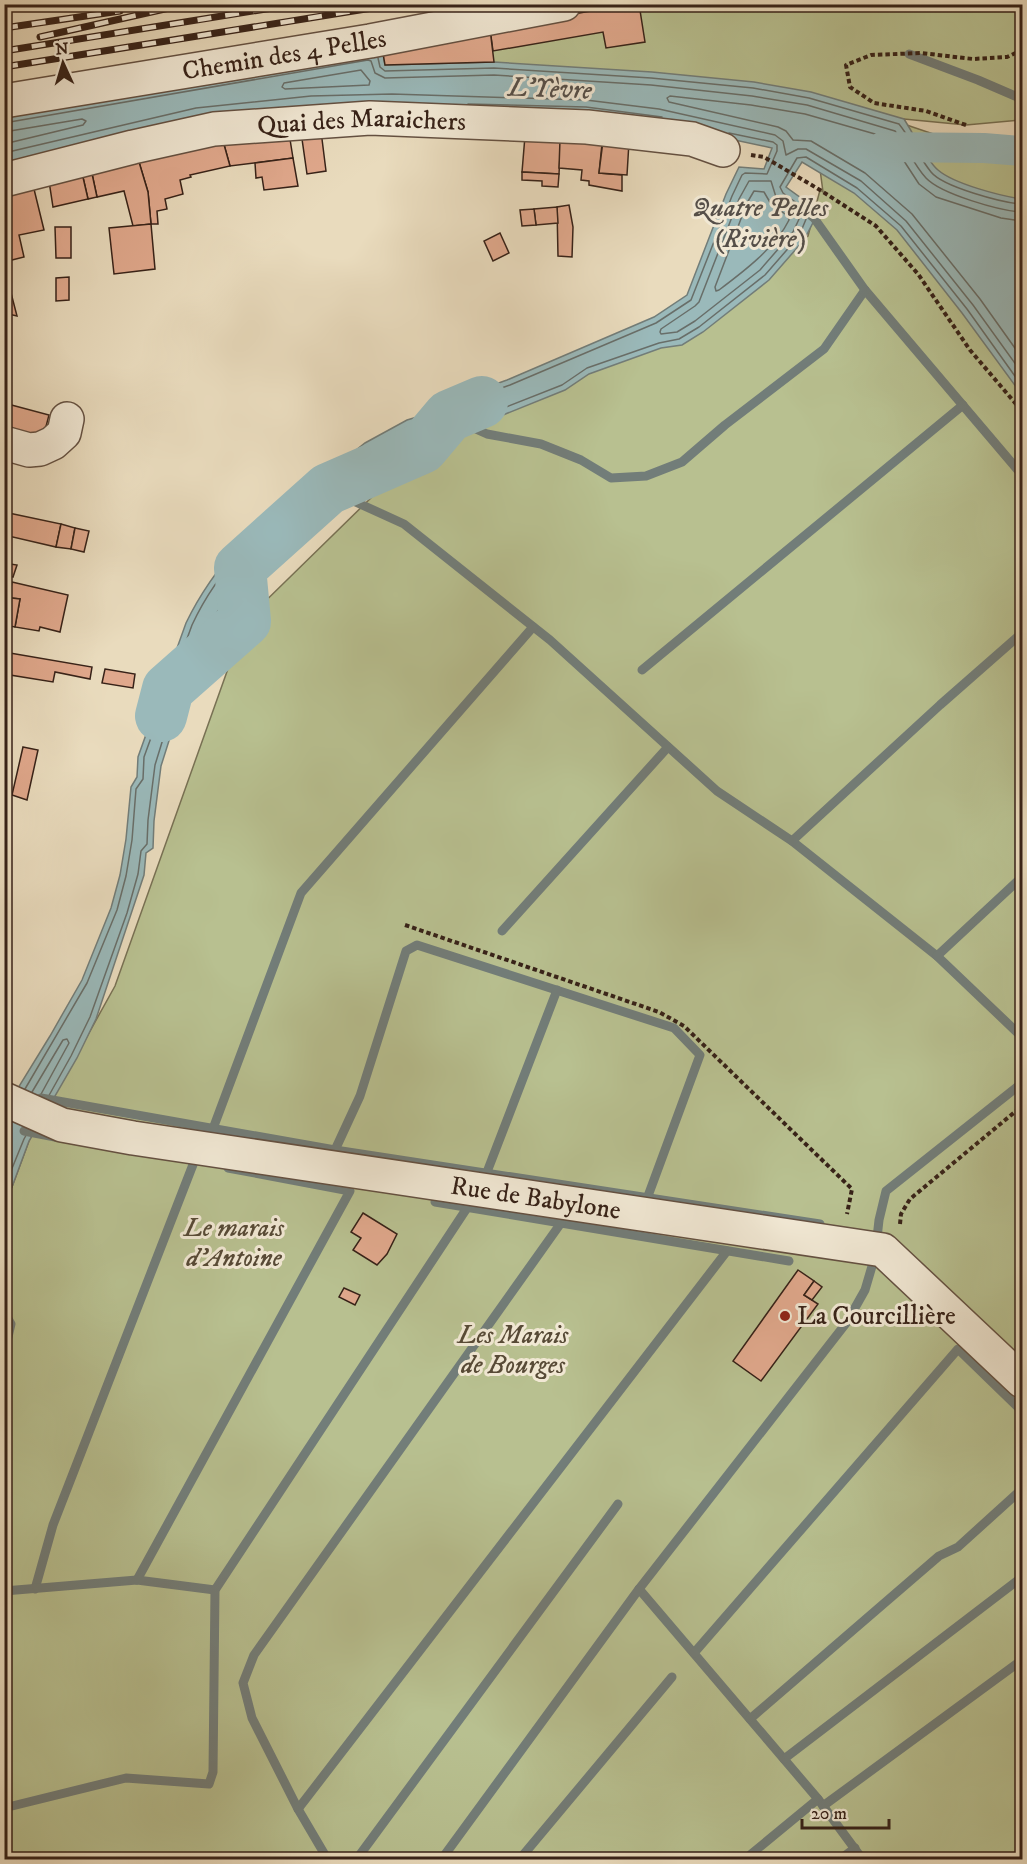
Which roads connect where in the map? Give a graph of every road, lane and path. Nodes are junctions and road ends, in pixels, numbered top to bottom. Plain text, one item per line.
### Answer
1 (564, 4) edge
2 (1023, 51) edge
3 (4, 101) edge
4 (966, 125) dead end
5 (723, 150) dead end
6 (764, 157) dead end
7 (4, 180) edge
8 (1023, 411) edge
9 (67, 419) dead end
10 (4, 443) edge
11 (405, 925) dead end
12 (7, 1100) edge
13 (1023, 1106) edge
14 (848, 1246) junction
15 (896, 1261) junction
16 (1023, 1381) edge

1 - 3 street, Chemin des 4 Pelles
2 - 4 path
5 - 7 street, Quai des Maraichers
6 - 8 path
9 - 10 street
11 - 14 path
12 - 14 street, Rue de Babylone
13 - 15 path
14 - 15 street, Rue de Babylone
15 - 16 street, Rue de Babylone

